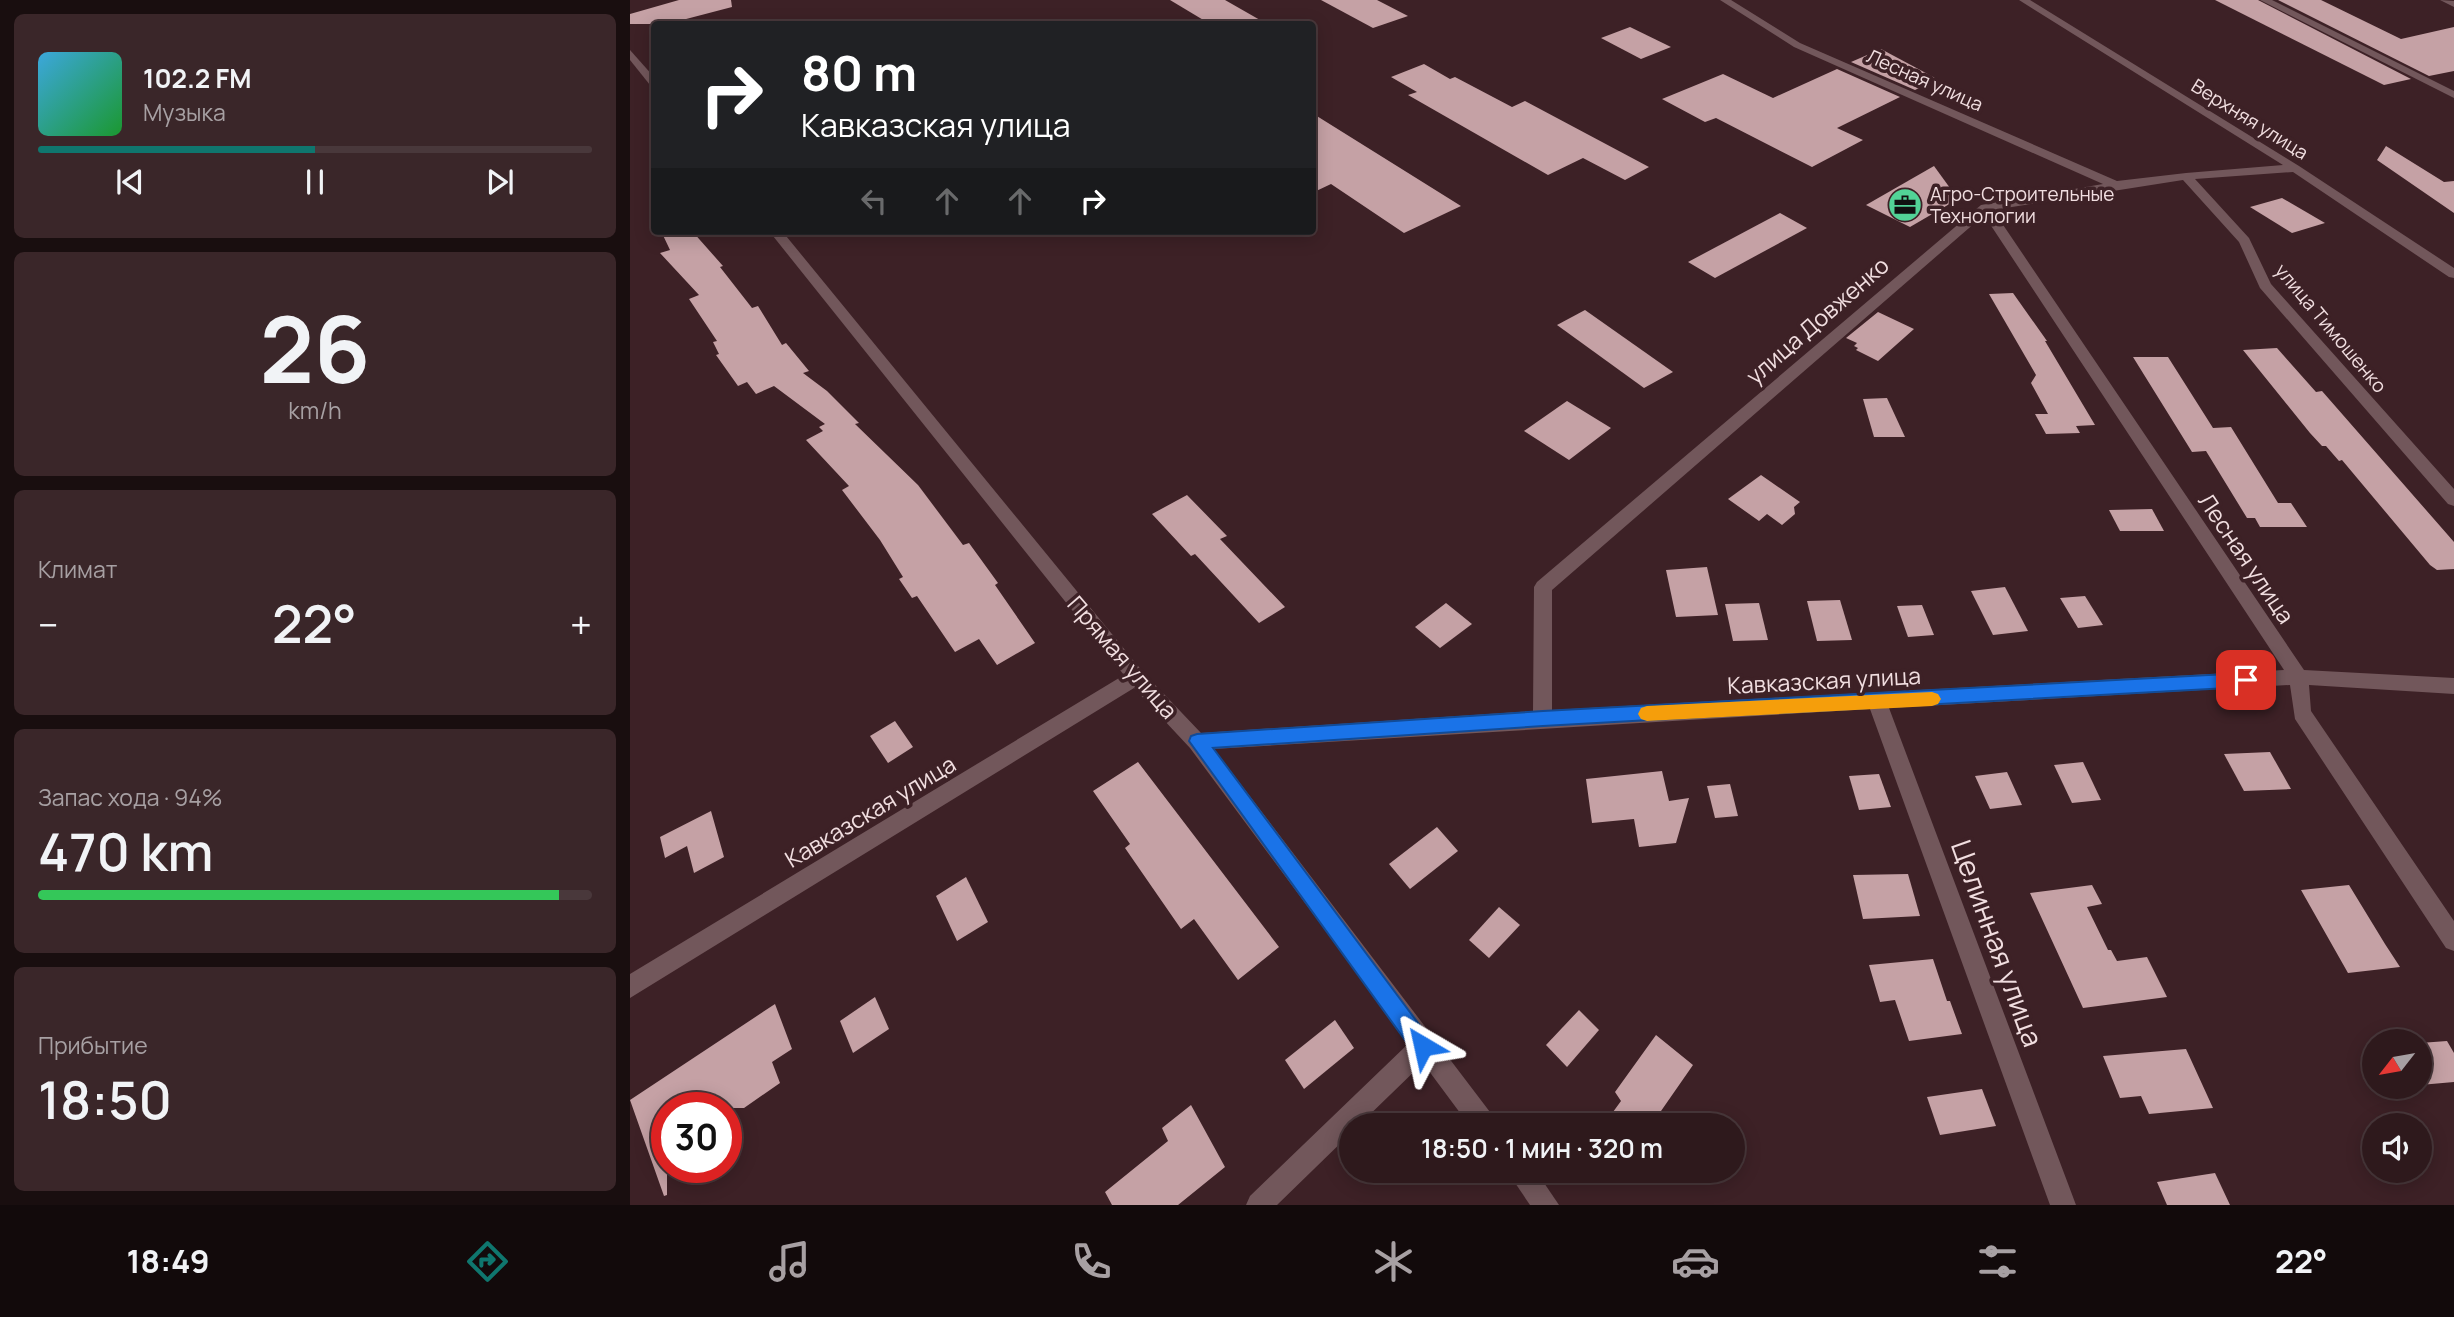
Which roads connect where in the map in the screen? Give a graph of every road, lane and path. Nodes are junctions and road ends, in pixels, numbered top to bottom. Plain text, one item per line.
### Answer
1 (1725, 0) edge
2 (2024, 0) edge
3 (2265, 0) edge
4 (2445, 0) edge
5 (2454, 4) edge
6 (630, 52) edge
7 (651, 79) edge
8 (2454, 94) edge
9 (2295, 168) junction
10 (2186, 176) junction
11 (2116, 185) junction
12 (1985, 208) junction
13 (778, 235) edge
14 (2454, 274) edge
15 (2454, 499) edge
16 (1136, 677) junction
17 (2299, 677) junction
18 (2454, 686) edge
19 (1877, 702) junction
20 (1543, 719) junction
21 (1197, 741) junction
22 (2454, 940) edge
23 (630, 987) edge
24 (1423, 1046) junction
25 (1475, 1113) edge
26 (1529, 1183) edge
27 (1259, 1205) edge
28 (1546, 1205) edge
29 (2063, 1205) edge

1 - 11 street, Лесная улица
2 - 9 street, Верхняя улица
3 - 8 street
4 - 5 street
6 - 7 street
9 - 10 street
9 - 14 street, Верхняя улица
10 - 11 street
10 - 15 street, улица Тимошенко
11 - 12 street
12 - 17 street, Лесная улица
12 - 20 street, улица Довженко
13 - 16 street, Прямая улица
16 - 21 street, Прямая улица
16 - 23 street, Кавказская улица
17 - 18 street, Кавказская улица
17 - 19 street, Кавказская улица
17 - 22 street, Лесная улица
19 - 20 street, Кавказская улица
19 - 29 street, Целинная улица
20 - 21 street, Кавказская улица
21 - 24 street, Прямая улица
24 - 25 street, Прямая улица
24 - 27 street
26 - 28 street

